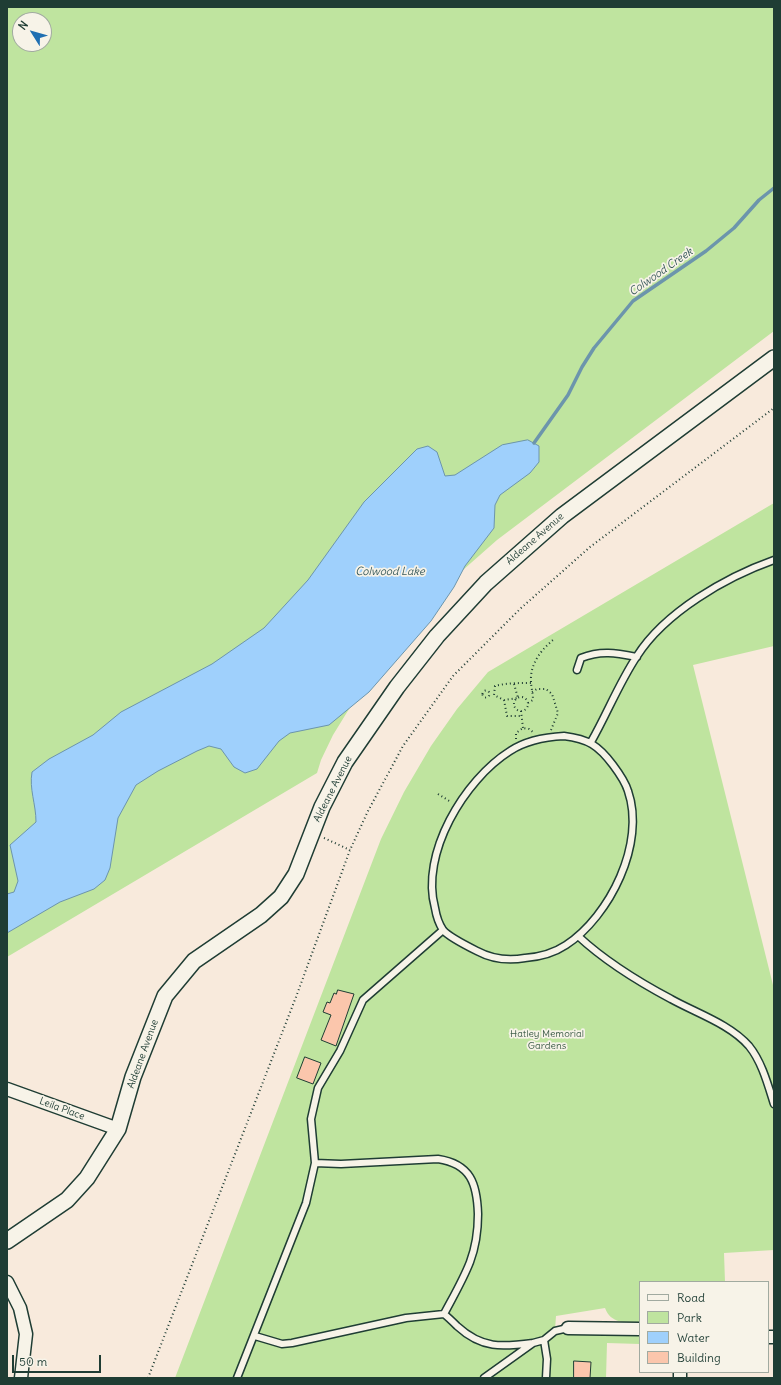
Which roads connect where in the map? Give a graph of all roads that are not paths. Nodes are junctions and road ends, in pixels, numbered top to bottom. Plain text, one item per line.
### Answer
1 (774, 358) edge
2 (774, 560) edge
3 (637, 657) junction
4 (577, 670) dead end
5 (592, 742) junction
6 (443, 930) junction
7 (578, 936) junction
8 (7, 1089) edge
9 (774, 1104) edge
10 (118, 1129) junction
11 (315, 1163) junction
12 (7, 1241) edge
13 (7, 1282) edge
14 (444, 1314) junction
15 (568, 1328) joint
16 (639, 1329) edge
17 (255, 1336) junction
18 (544, 1340) junction
19 (533, 1342) junction
20 (20, 1378) edge
21 (237, 1378) edge
22 (484, 1378) edge
23 (546, 1378) edge

1 - 10 street, Aldeane Avenue
2 - 3 lane
3 - 4 lane
3 - 5 lane
5 - 6 lane
5 - 7 lane
6 - 7 lane
6 - 11 lane
7 - 9 lane
8 - 10 street, Leila Place
10 - 12 street, Aldeane Avenue
11 - 14 lane
11 - 17 lane
13 - 20 street
14 - 17 lane
14 - 19 lane
15 - 16 street
15 - 18 lane
17 - 21 lane
18 - 19 lane
18 - 23 lane
19 - 22 lane

